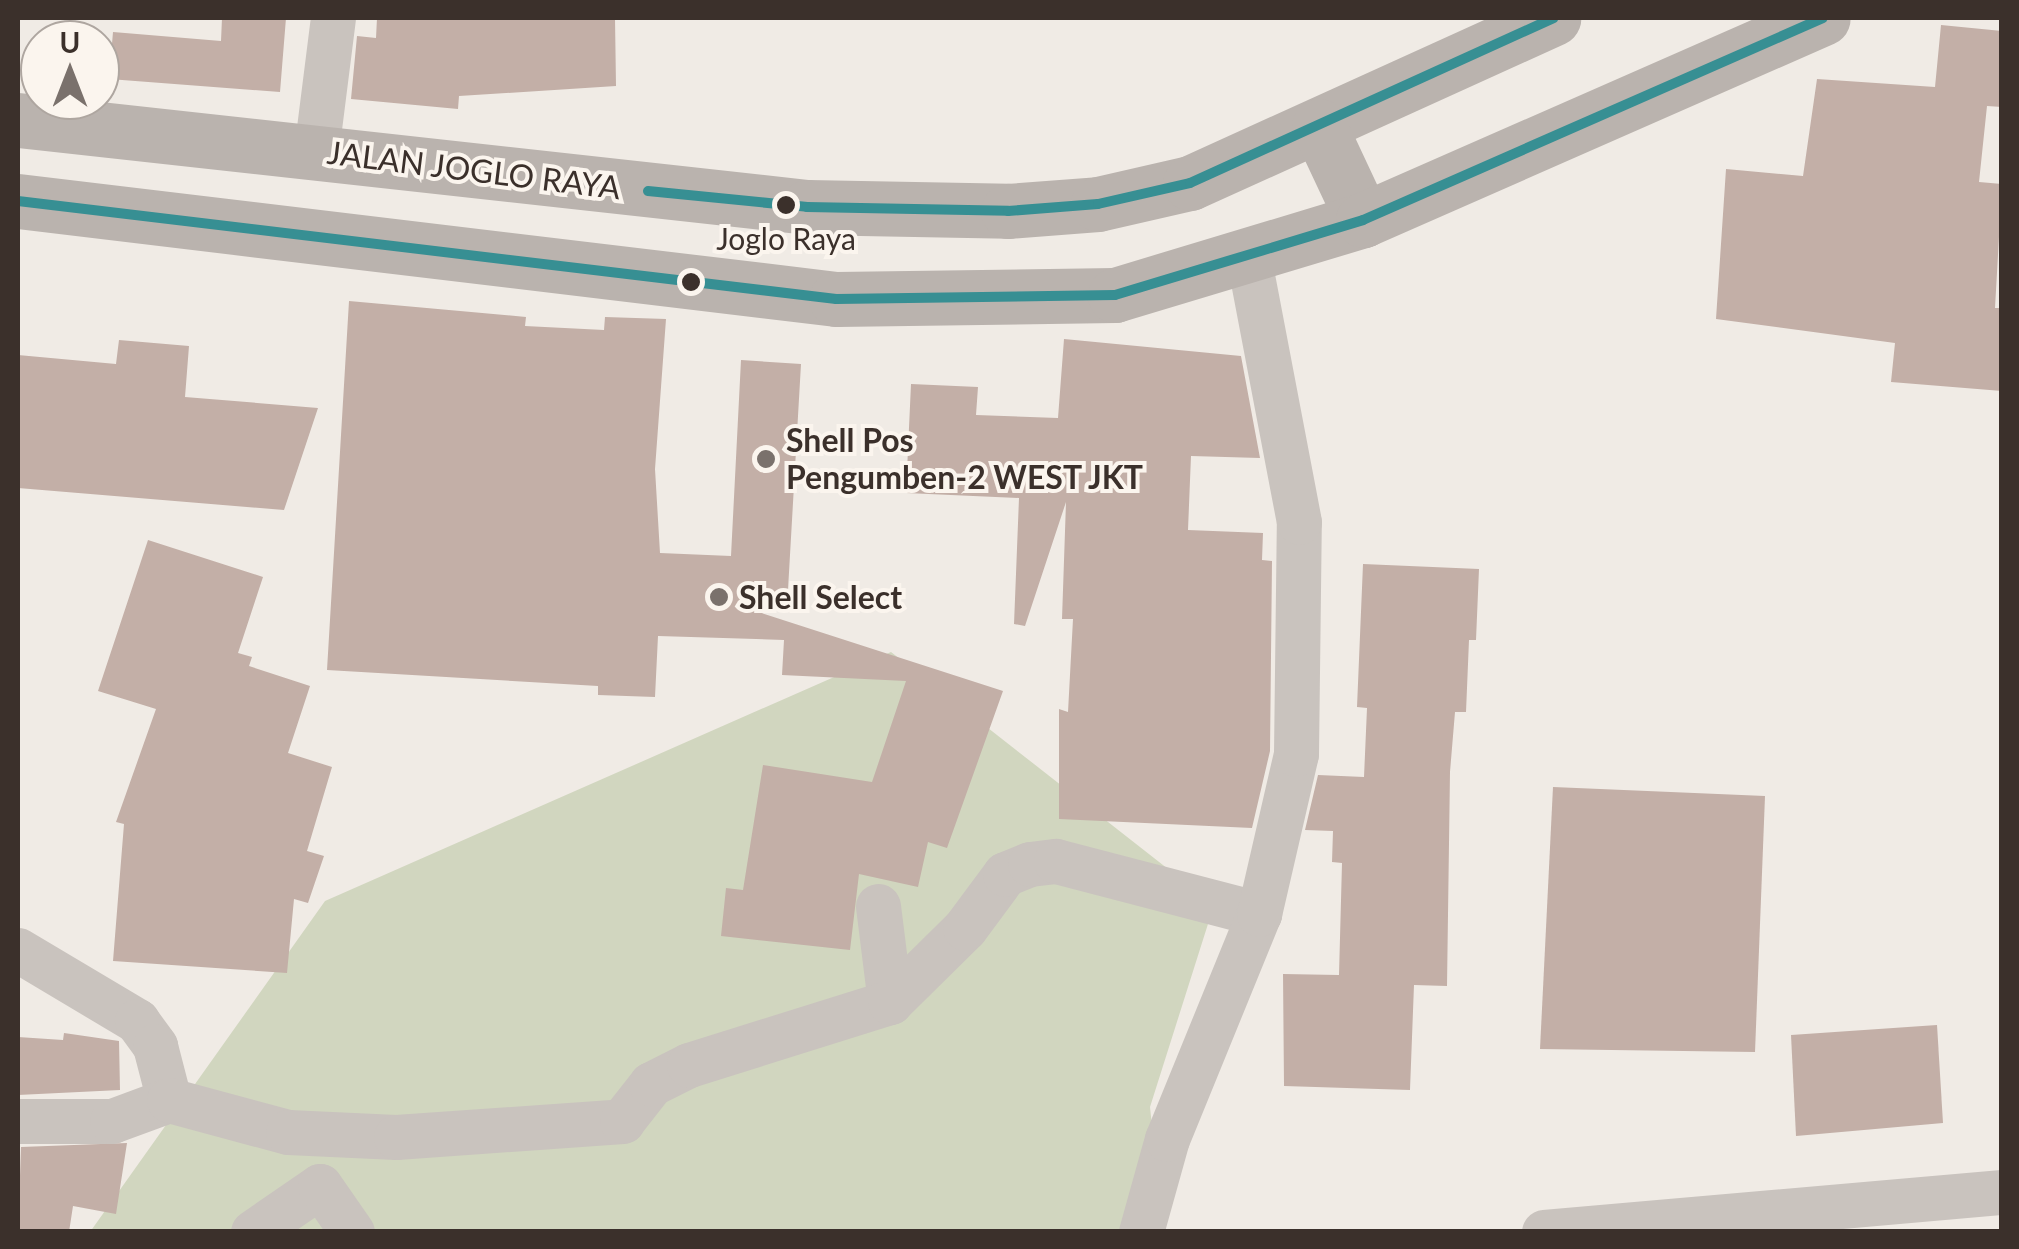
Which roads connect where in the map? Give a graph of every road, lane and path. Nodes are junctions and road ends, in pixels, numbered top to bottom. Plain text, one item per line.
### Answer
1 (333, 18) edge
2 (1553, 18) edge
3 (1823, 18) edge
4 (18, 120) edge
5 (1319, 126) junction
6 (316, 152) junction
7 (18, 201) edge
8 (1363, 220) junction
9 (1249, 260) junction
10 (878, 906) dead end
11 (1259, 914) junction
12 (18, 950) edge
13 (890, 1002) junction
14 (169, 1100) junction
15 (18, 1120) edge
16 (288, 1132) junction
17 (320, 1186) junction
18 (2002, 1192) edge
19 (252, 1232) edge
20 (352, 1232) edge
21 (1140, 1232) edge
22 (1544, 1232) edge

1 - 6 street
2 - 5 main road, JALAN JOGLO RAYA
3 - 8 main road
4 - 6 main road, JALAN JOGLO RAYA
5 - 6 main road, JALAN JOGLO RAYA
5 - 8 main road
7 - 9 main road
8 - 9 main road
9 - 11 street
10 - 13 street
11 - 13 street
11 - 21 street
12 - 14 street
13 - 16 street
14 - 15 street
14 - 16 street
16 - 17 street
17 - 19 street
17 - 20 street
18 - 22 street

